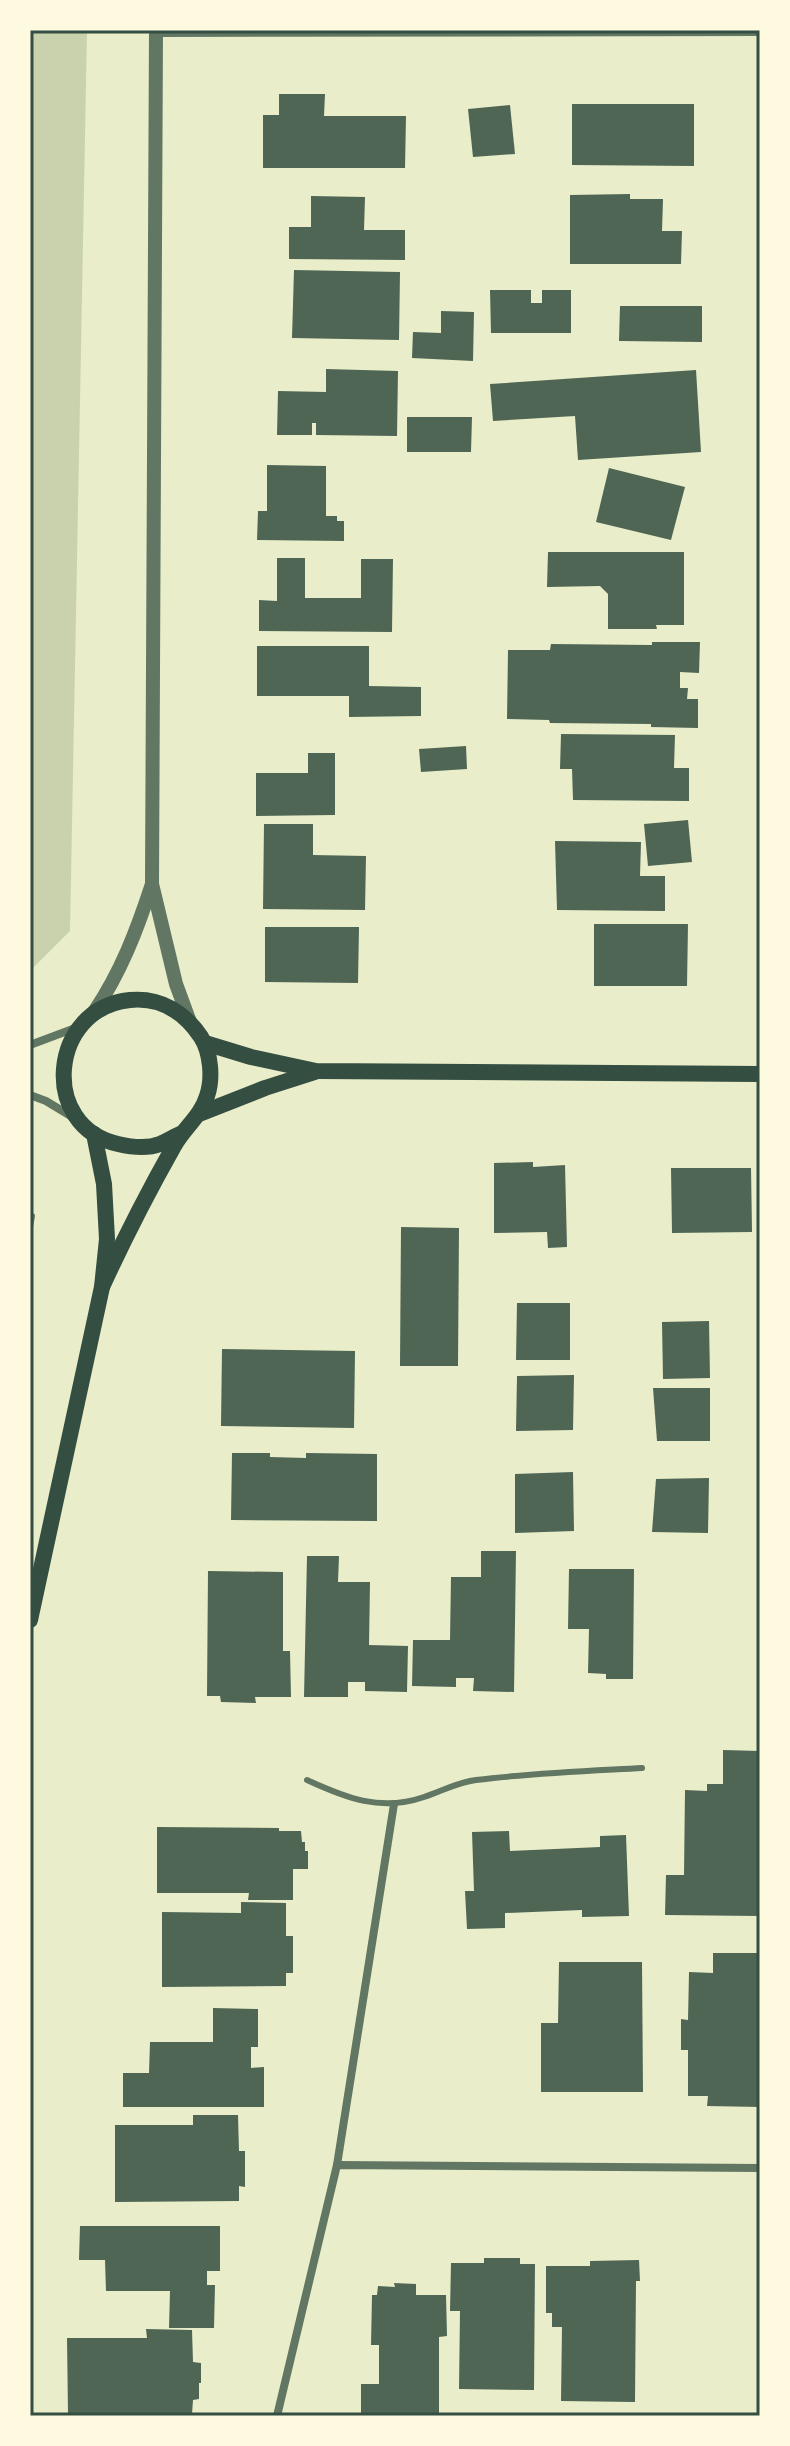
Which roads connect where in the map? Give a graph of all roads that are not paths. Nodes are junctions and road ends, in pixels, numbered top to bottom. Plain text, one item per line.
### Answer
1 (156, 32) edge
2 (760, 32) edge
3 (152, 884) junction
4 (94, 1012) junction
5 (190, 1022) junction
6 (78, 1027) junction
7 (205, 1043) junction
8 (30, 1045) edge
9 (316, 1071) junction
10 (760, 1074) edge
11 (30, 1095) edge
12 (199, 1114) junction
13 (88, 1129) junction
14 (182, 1133) junction
15 (32, 1216) dead end
16 (30, 1227) edge
17 (102, 1287) junction
18 (30, 1620) edge
19 (642, 1768) dead end
20 (307, 1780) dead end
21 (394, 1804) junction
22 (337, 2165) junction
23 (760, 2168) edge
24 (277, 2416) edge

1 - 2 street
1 - 3 street
3 - 4 street
3 - 5 street
4 - 5 main road
4 - 6 main road
5 - 7 main road
6 - 8 street
6 - 13 main road
7 - 9 main road
7 - 12 main road
9 - 10 main road
9 - 12 main road
11 - 13 street
12 - 14 main road
13 - 14 main road
13 - 17 main road
14 - 17 main road
15 - 16 lane
17 - 18 main road
19 - 21 lane
20 - 21 lane
21 - 22 street
22 - 23 street
22 - 24 street

